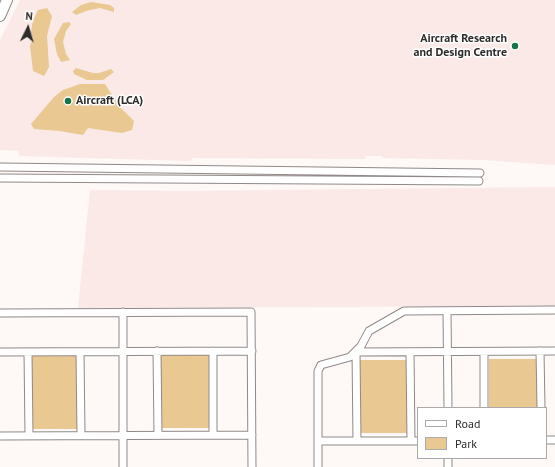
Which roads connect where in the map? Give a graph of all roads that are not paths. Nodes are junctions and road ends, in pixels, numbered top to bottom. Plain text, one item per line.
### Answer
1 (7, 0) edge
2 (0, 16) edge
3 (0, 167) edge
4 (480, 173) dead end
5 (0, 178) edge
6 (479, 181) dead end
7 (555, 310) edge
8 (447, 311) junction
9 (123, 312) junction
10 (0, 313) edge
11 (157, 351) junction
12 (213, 351) junction
13 (252, 351) junction
14 (540, 351) junction
15 (555, 351) edge
16 (0, 352) edge
17 (28, 352) junction
18 (80, 352) junction
19 (123, 352) junction
20 (356, 352) junction
21 (410, 352) junction
22 (448, 352) junction
23 (484, 352) junction
24 (448, 407) edge
25 (484, 407) edge
26 (541, 407) edge
27 (81, 435) junction
28 (123, 435) junction
29 (158, 435) junction
30 (213, 435) junction
31 (252, 435) junction
32 (0, 436) edge
33 (28, 436) junction
34 (318, 441) junction
35 (357, 441) junction
36 (414, 441) edge
37 (123, 467) edge
38 (252, 467) edge
39 (318, 467) edge

1 - 2 main road
3 - 4 street
5 - 6 street
7 - 8 street
8 - 20 street
8 - 22 street
9 - 10 street
9 - 13 street
9 - 19 street
11 - 12 street
11 - 19 street
11 - 29 street
12 - 13 street
12 - 30 street
13 - 31 street
14 - 15 street
14 - 23 street
14 - 26 street
16 - 17 street
17 - 18 street
17 - 33 street
18 - 19 street
18 - 27 street
19 - 28 street
20 - 21 street
20 - 34 street
20 - 35 street
21 - 22 street
21 - 36 street
22 - 23 street
22 - 24 street
23 - 25 street
27 - 28 street
27 - 33 street
28 - 29 street
28 - 37 street
29 - 30 street
30 - 31 street
31 - 38 street
32 - 33 street
34 - 35 street
34 - 39 street
35 - 36 street

